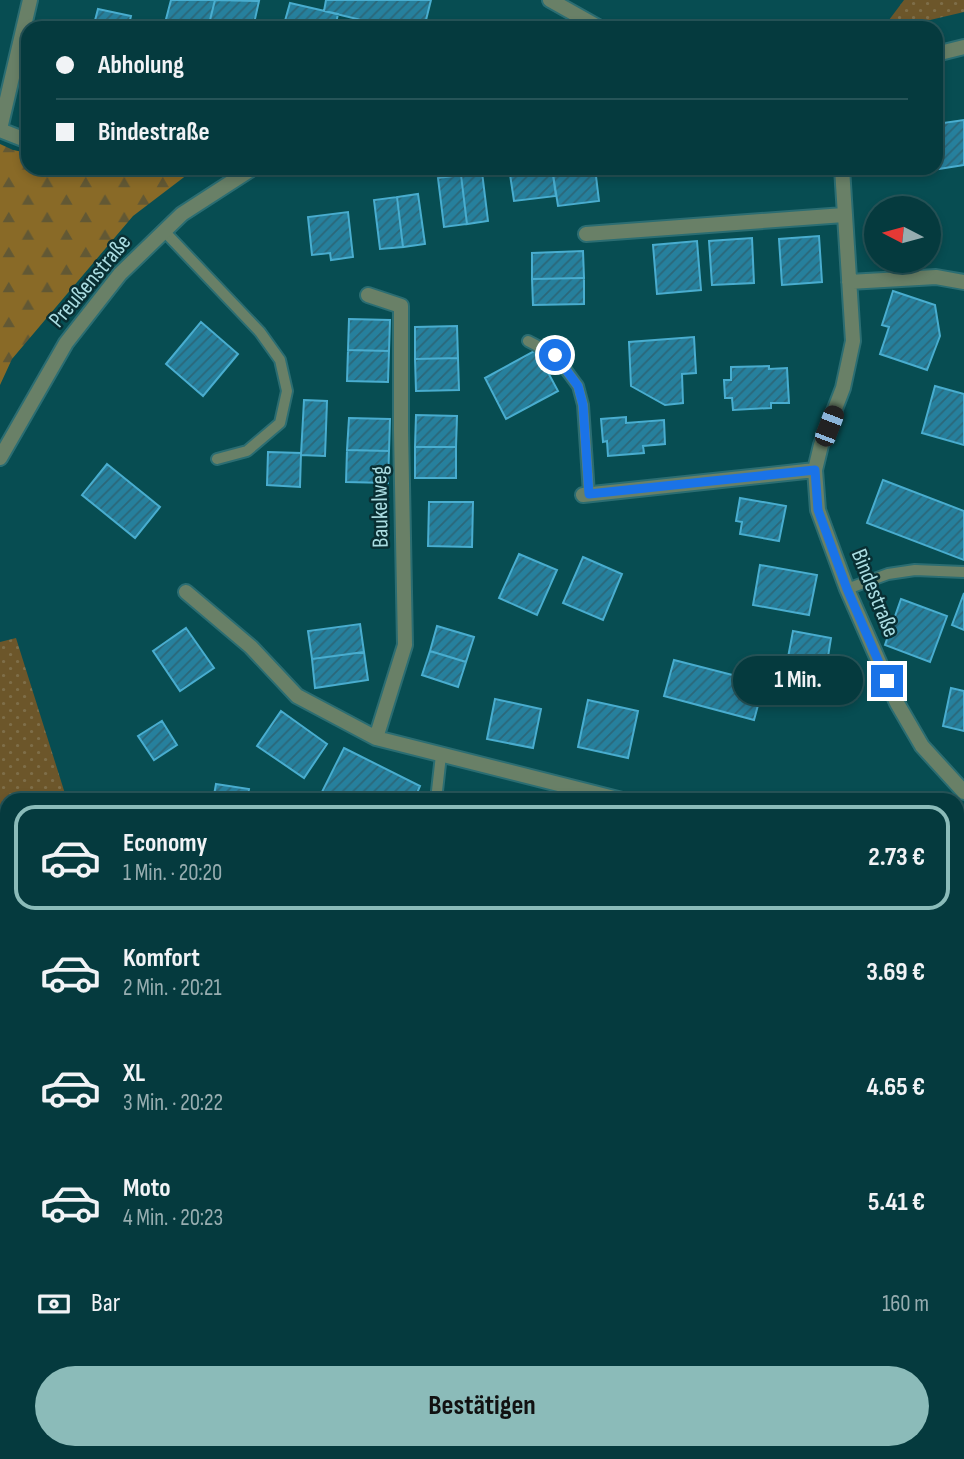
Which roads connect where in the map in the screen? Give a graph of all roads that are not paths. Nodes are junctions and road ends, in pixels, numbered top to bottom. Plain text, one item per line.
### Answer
1 (30, 0) edge
2 (557, 2) edge
3 (25, 21) edge
4 (588, 21) edge
5 (21, 39) edge
6 (964, 47) edge
7 (943, 52) edge
8 (0, 129) edge
9 (21, 138) edge
10 (242, 175) edge
11 (842, 175) edge
12 (844, 215) junction
13 (164, 231) junction
14 (586, 234) dead end
15 (849, 282) junction
16 (964, 282) edge
17 (368, 295) dead end
18 (528, 341) dead end
19 (0, 458) edge
20 (217, 459) dead end
21 (815, 470) junction
22 (586, 494) joint
23 (964, 572) edge
24 (847, 589) junction
25 (186, 592) dead end
26 (376, 738) junction
27 (441, 755) junction
28 (437, 793) edge
29 (594, 793) edge
30 (964, 793) edge

1 - 3 street
2 - 4 street
5 - 8 street
6 - 7 street
8 - 9 street
10 - 13 street, Preußenstraße
11 - 12 street, Bindestraße
12 - 14 street
12 - 15 street, Bindestraße
13 - 19 street, Preußenstraße
13 - 20 lane
15 - 16 street
15 - 21 street, Bindestraße
17 - 26 street, Baukelweg
18 - 22 lane
21 - 22 street
21 - 24 street, Bindestraße
23 - 24 lane
24 - 30 street, Bindestraße
25 - 26 street
26 - 27 street
27 - 28 lane
27 - 29 street

